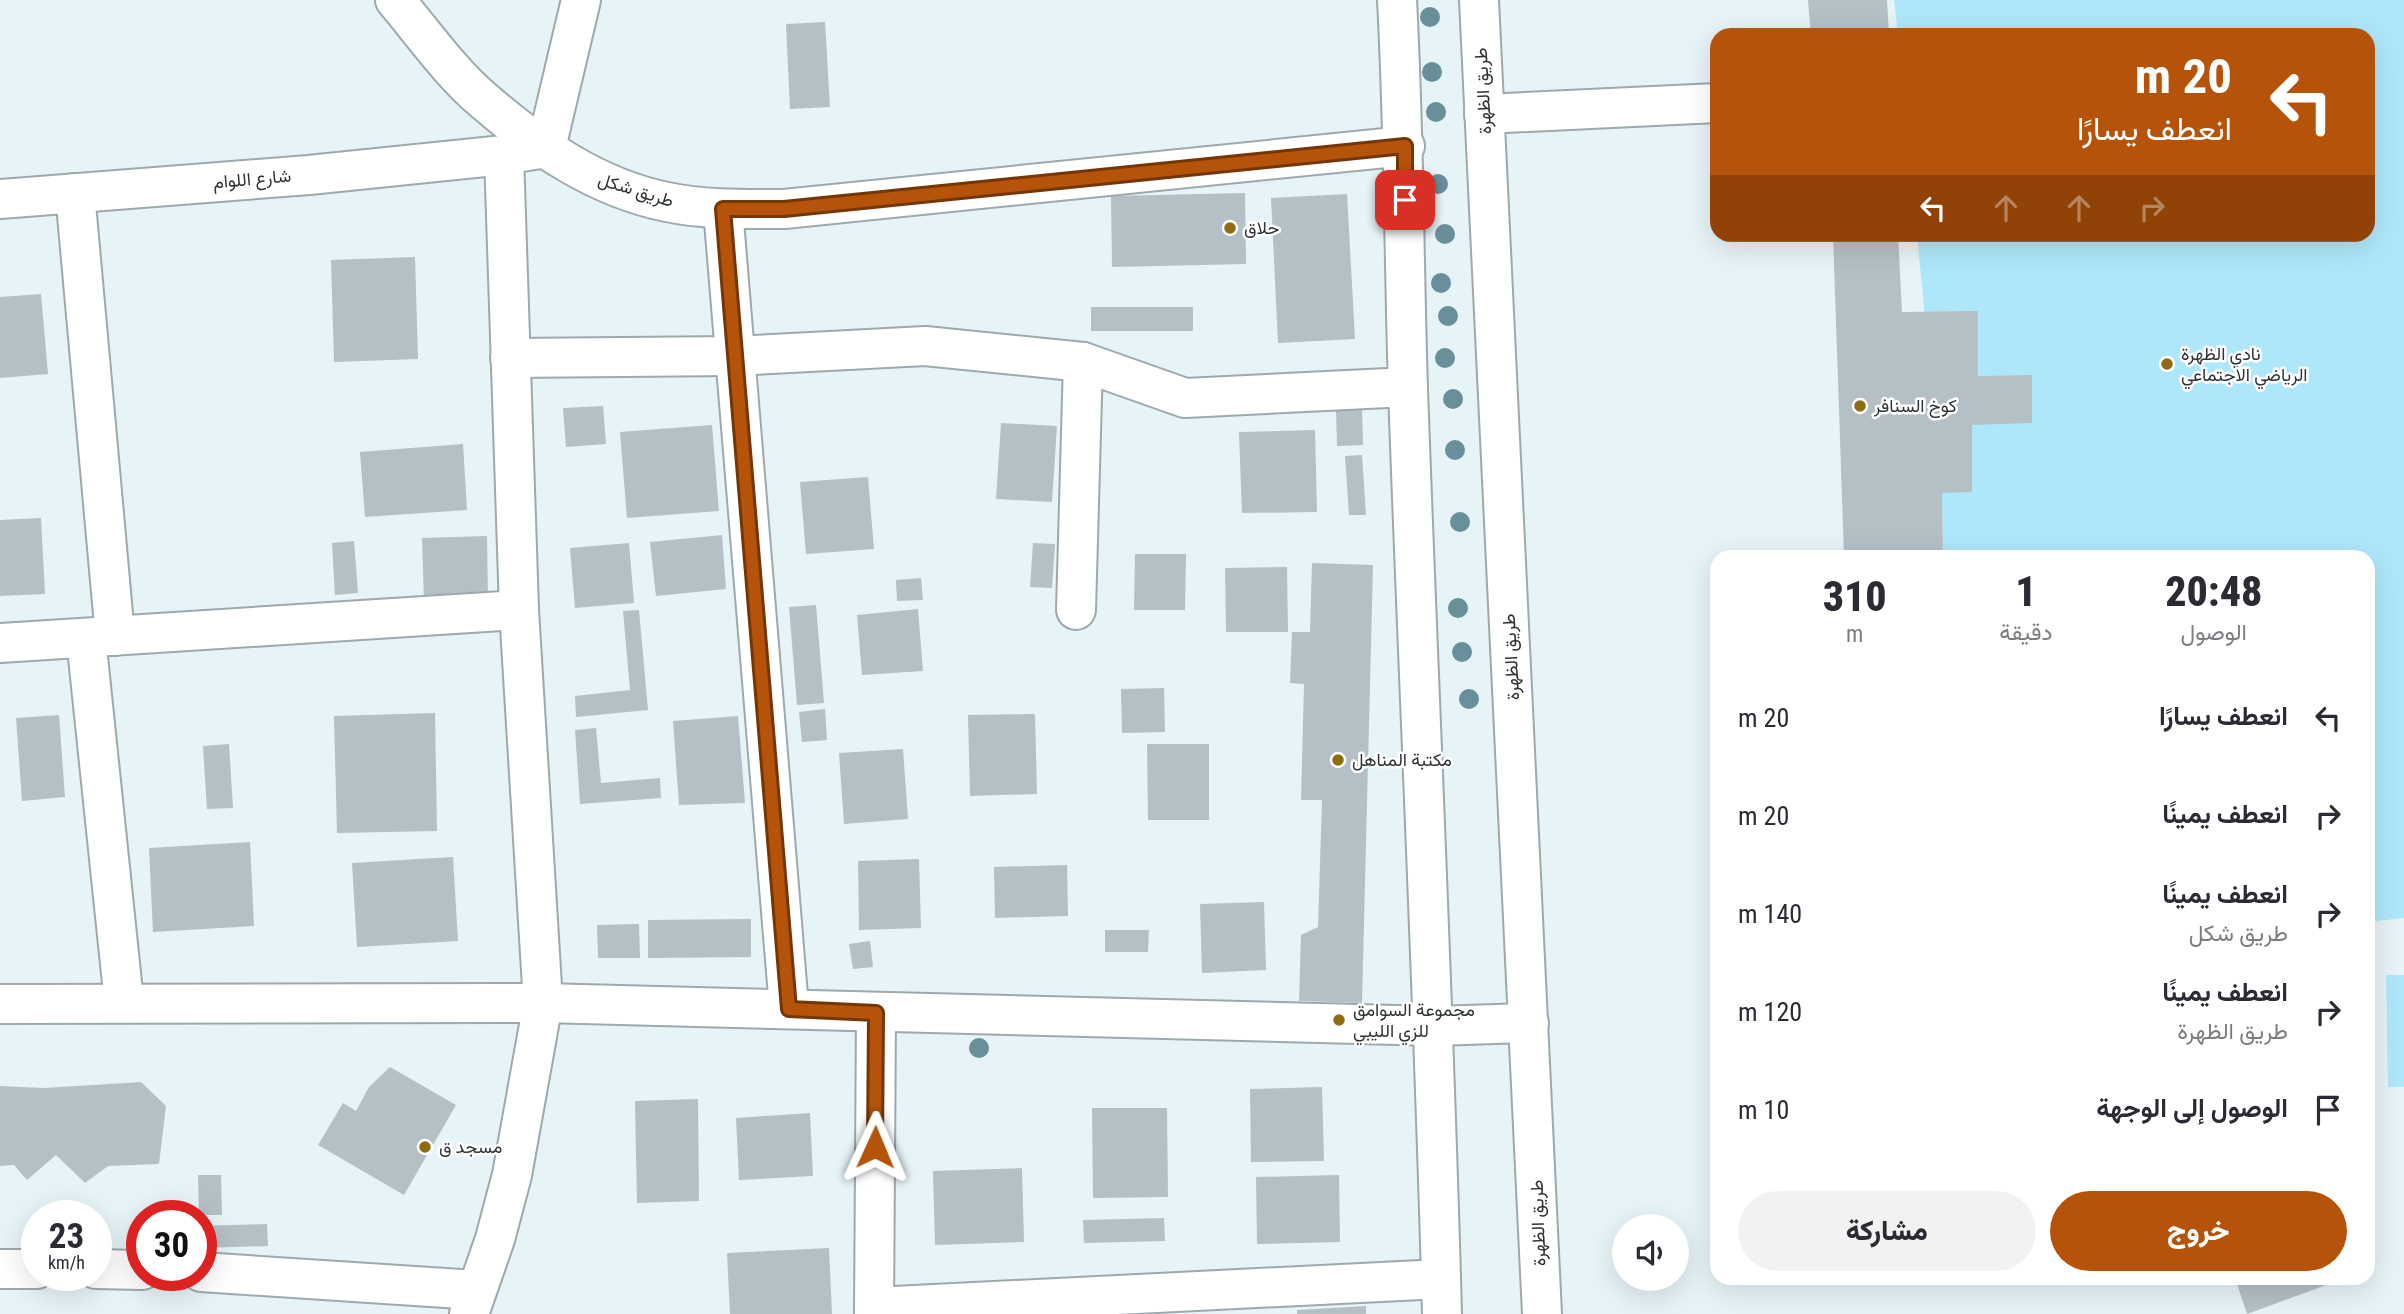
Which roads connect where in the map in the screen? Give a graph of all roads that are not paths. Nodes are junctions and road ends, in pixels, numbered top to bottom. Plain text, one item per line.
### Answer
1 (395, 0) edge
2 (581, 0) edge
3 (1398, 0) edge
4 (1479, 0) edge
5 (1710, 103) edge
6 (1484, 114) junction
7 (1405, 146) junction
8 (546, 148) junction
9 (504, 155) junction
10 (75, 193) junction
11 (0, 199) edge
12 (723, 209) junction
13 (734, 356) junction
14 (510, 358) junction
15 (1083, 362) junction
16 (1408, 387) junction
17 (519, 610) junction
18 (1076, 610) dead end
19 (101, 637) junction
20 (0, 643) edge
21 (124, 1002) junction
22 (543, 1003) junction
23 (0, 1004) edge
24 (789, 1009) junction
25 (876, 1013) junction
26 (1529, 1023) junction
27 (1435, 1026) junction
28 (0, 1269) edge
29 (21, 1269) edge
30 (217, 1274) edge
31 (1442, 1297) edge
32 (473, 1302) edge
33 (1188, 1303) edge
34 (874, 1310) edge
35 (1542, 1314) edge

1 - 8 street, طريق شكل
2 - 8 street
3 - 7 street
4 - 6 street, طريق الظهرة
5 - 6 street
6 - 26 street, طريق الظهرة
7 - 12 street, طريق شكل
7 - 16 street
8 - 9 street, شارع اللوام
8 - 12 street, طريق شكل
9 - 10 street, شارع اللوام
9 - 14 street
10 - 11 street, شارع اللوام
10 - 19 street
12 - 13 street
13 - 14 street
13 - 15 street
13 - 24 street
14 - 17 street
15 - 16 street
15 - 18 street
16 - 27 street
17 - 19 street
17 - 22 street
19 - 20 street
19 - 21 street
21 - 22 street
21 - 23 street
22 - 24 street
22 - 32 street
24 - 25 street
25 - 27 street
25 - 34 street
26 - 27 street
26 - 35 street, طريق الظهرة
27 - 31 street
28 - 29 street
30 - 32 street
31 - 33 street
33 - 34 street

